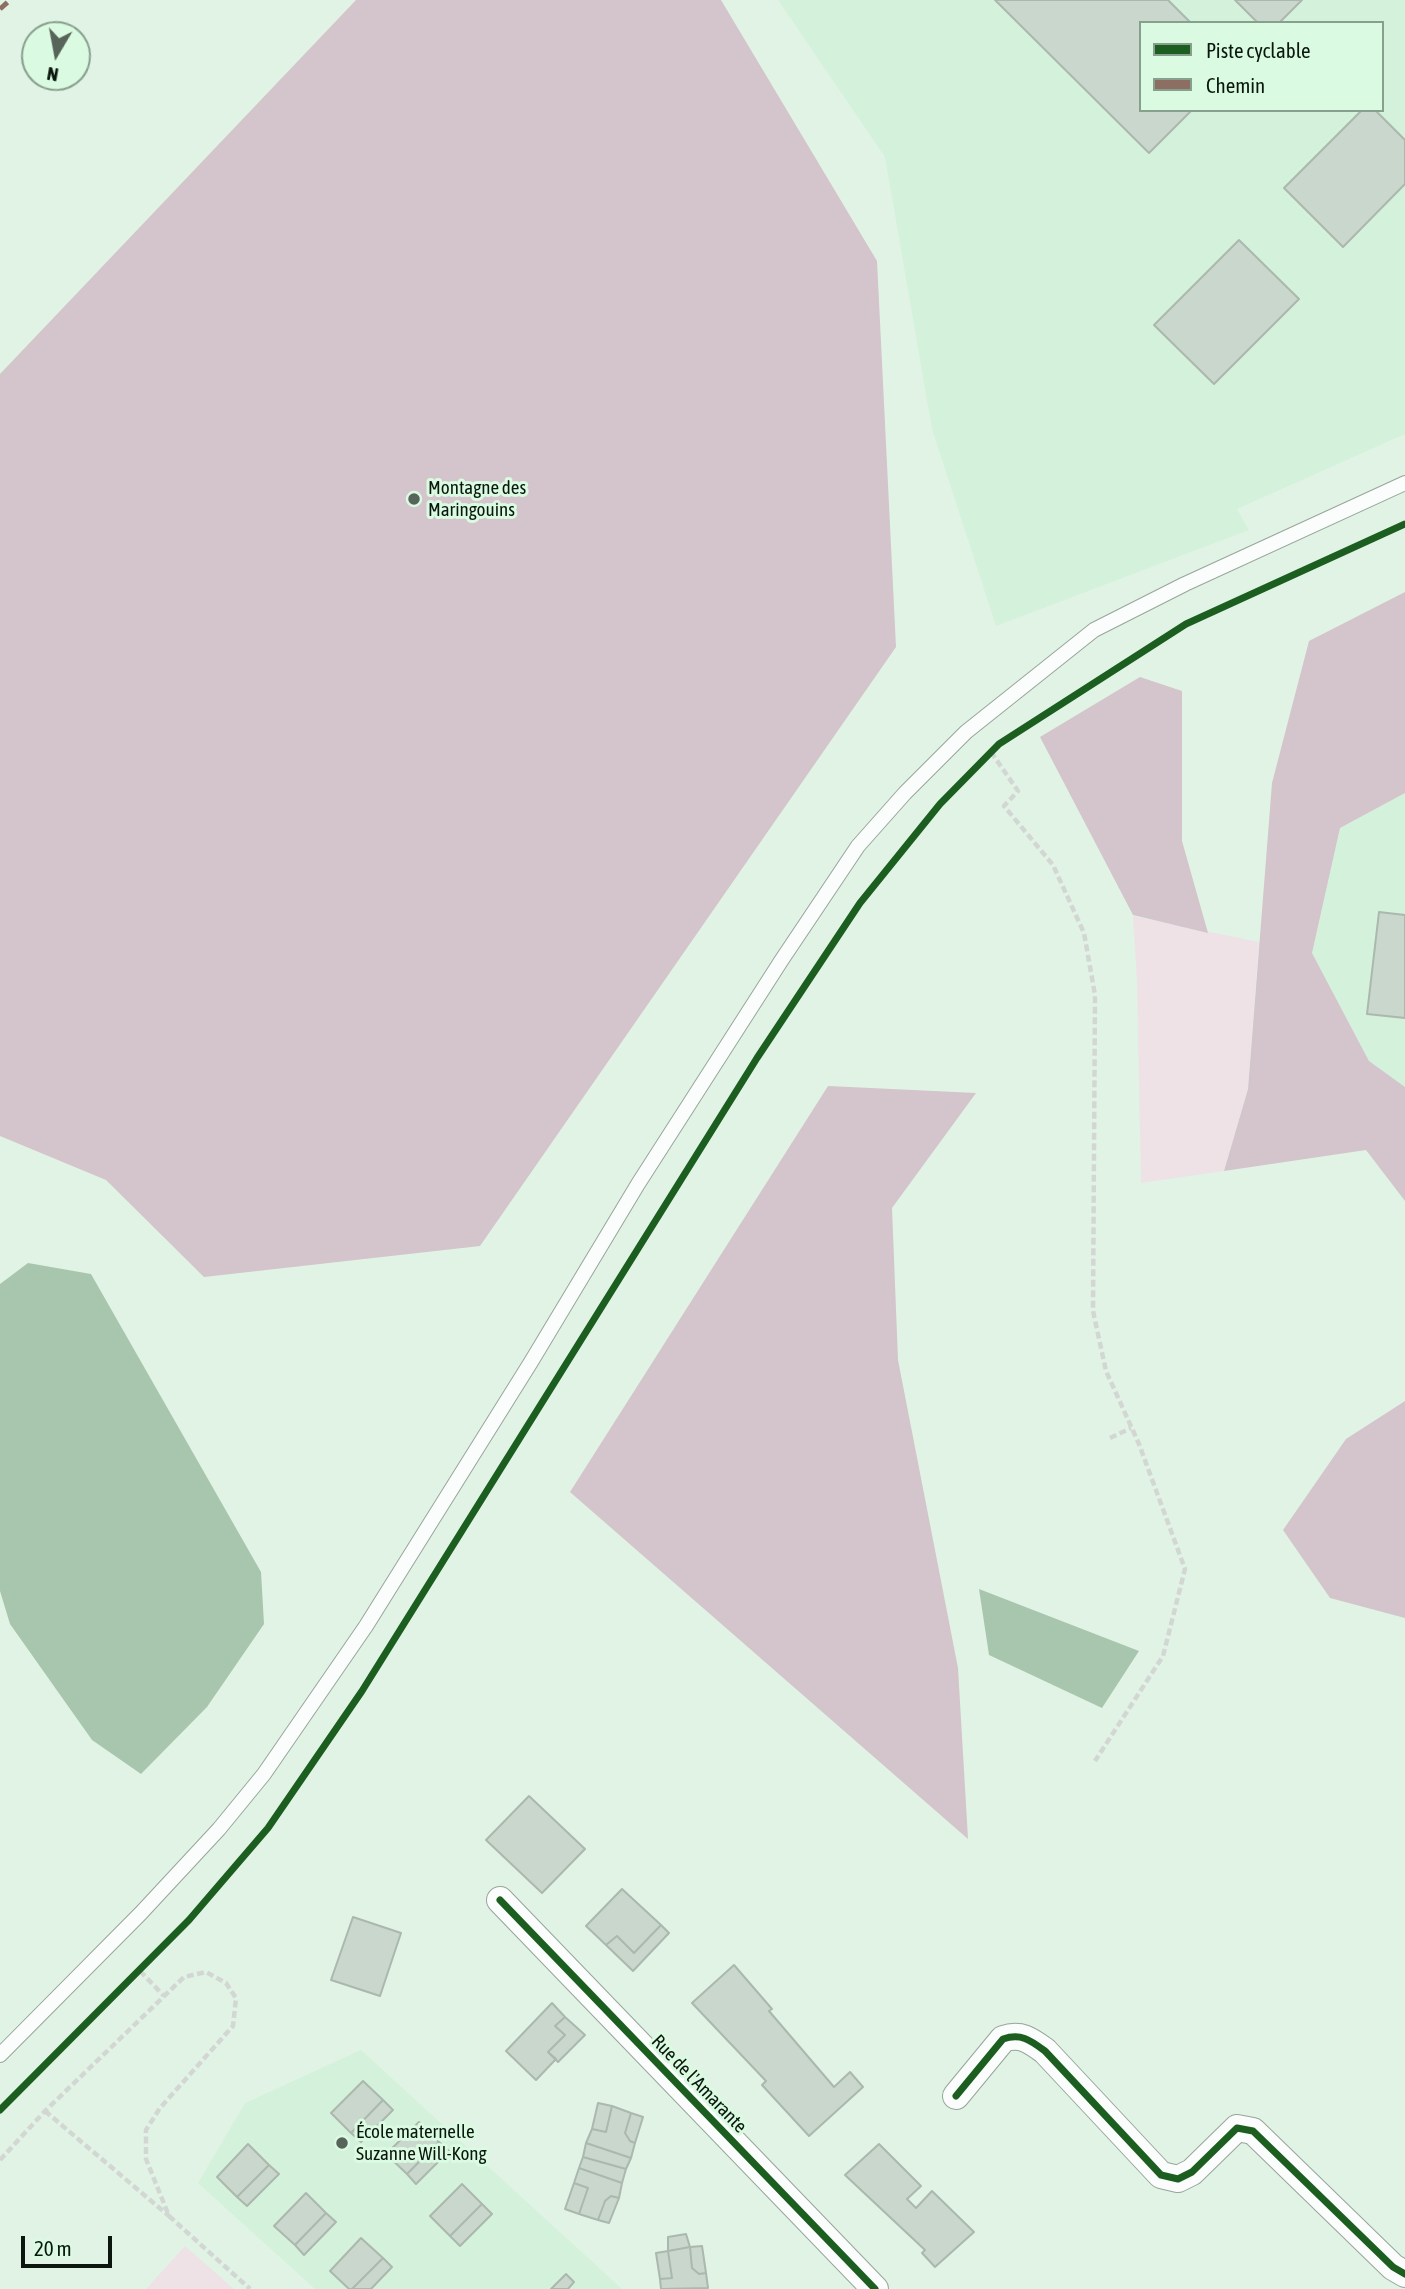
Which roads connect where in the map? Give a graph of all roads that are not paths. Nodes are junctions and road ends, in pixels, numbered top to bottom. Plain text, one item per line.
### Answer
1 (1405, 483) edge
2 (500, 1900) dead end
3 (0, 2055) edge
4 (956, 2096) dead end
5 (1405, 2274) edge
6 (875, 2289) edge

1 - 3 lane
2 - 6 street, Rue de l'Amarante
4 - 5 street

